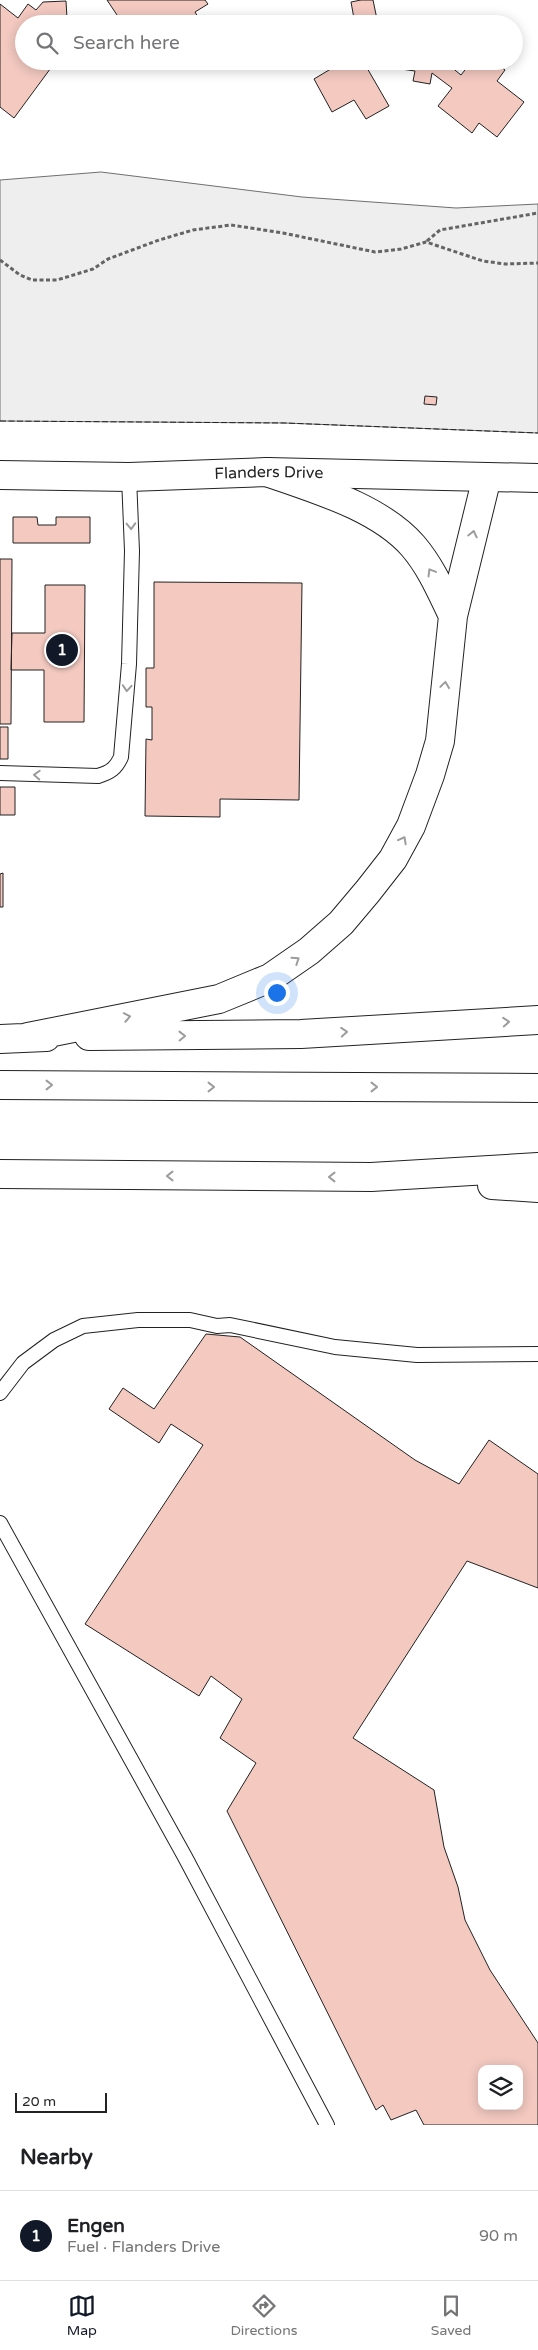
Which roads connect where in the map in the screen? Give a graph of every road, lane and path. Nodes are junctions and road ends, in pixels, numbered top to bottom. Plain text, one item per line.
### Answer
1 (538, 213) edge
2 (426, 242) junction
3 (0, 260) edge
4 (538, 263) edge
5 (267, 472) junction
6 (0, 475) edge
7 (129, 477) junction
8 (487, 477) junction
9 (538, 478) edge
10 (453, 616) junction
11 (0, 773) edge
12 (538, 1020) edge
13 (28, 1037) junction
14 (0, 1039) edge
15 (0, 1085) edge
16 (538, 1088) edge
17 (538, 1167) edge
18 (0, 1174) edge
19 (371, 1177) junction
20 (538, 1188) edge
21 (538, 1354) edge
22 (0, 1393) edge
23 (0, 1523) edge
24 (327, 2125) edge

1 - 2 path
2 - 3 path
2 - 4 path
5 - 7 main road, Flanders Drive
5 - 8 main road, Flanders Drive
10 -> 5 main road
6 - 7 main road, Flanders Drive
7 -> 11 lane
8 - 9 main road, Flanders Drive
10 -> 8 main road
13 -> 10 main road
13 -> 12 main road
13 - 14 main road
15 -> 16 main road
17 - 19 main road
19 -> 18 main road
19 - 20 main road
21 - 22 lane
23 - 24 lane

